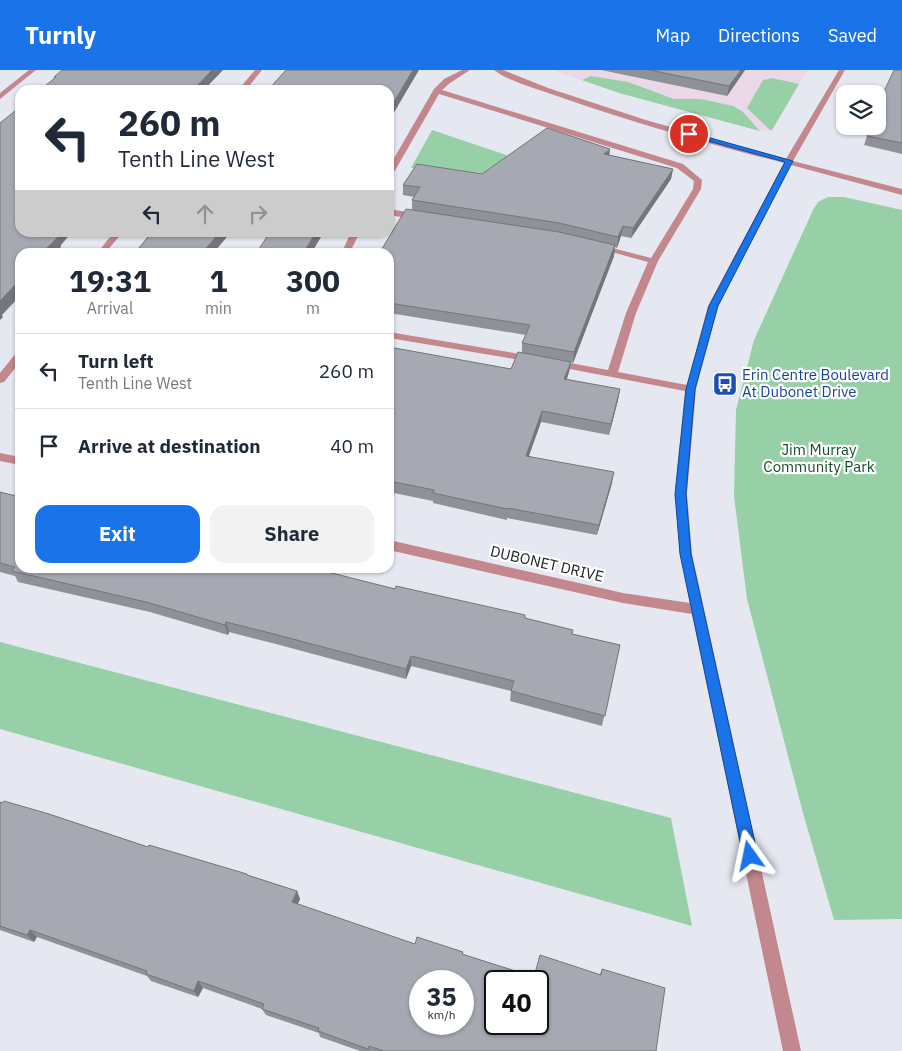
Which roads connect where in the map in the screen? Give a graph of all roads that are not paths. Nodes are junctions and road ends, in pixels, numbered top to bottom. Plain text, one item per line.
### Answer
1 (33, 70) edge
2 (259, 70) edge
3 (466, 70) edge
4 (497, 70) edge
5 (842, 70) edge
6 (246, 85) edge
7 (436, 91) junction
8 (0, 97) edge
9 (789, 161) junction
10 (394, 165) edge
11 (902, 192) edge
12 (394, 213) edge
13 (426, 218) edge
14 (115, 237) edge
15 (588, 245) edge
16 (105, 248) edge
17 (653, 260) junction
18 (394, 336) edge
19 (15, 361) edge
20 (612, 373) junction
21 (0, 380) edge
22 (691, 389) junction
23 (0, 457) edge
24 (15, 461) edge
25 (394, 546) edge
26 (699, 610) junction
27 (792, 1051) edge

1 - 8 street
2 - 6 street
3 - 7 street
4 - 9 street
5 - 9 street
7 - 10 street
7 - 17 street
9 - 11 street
9 - 22 street
12 - 13 street
14 - 16 street
15 - 17 street
17 - 20 street
18 - 20 street
19 - 21 street
20 - 22 street
22 - 26 street
23 - 24 street
25 - 26 street, DUBONET DRIVE
26 - 27 street

